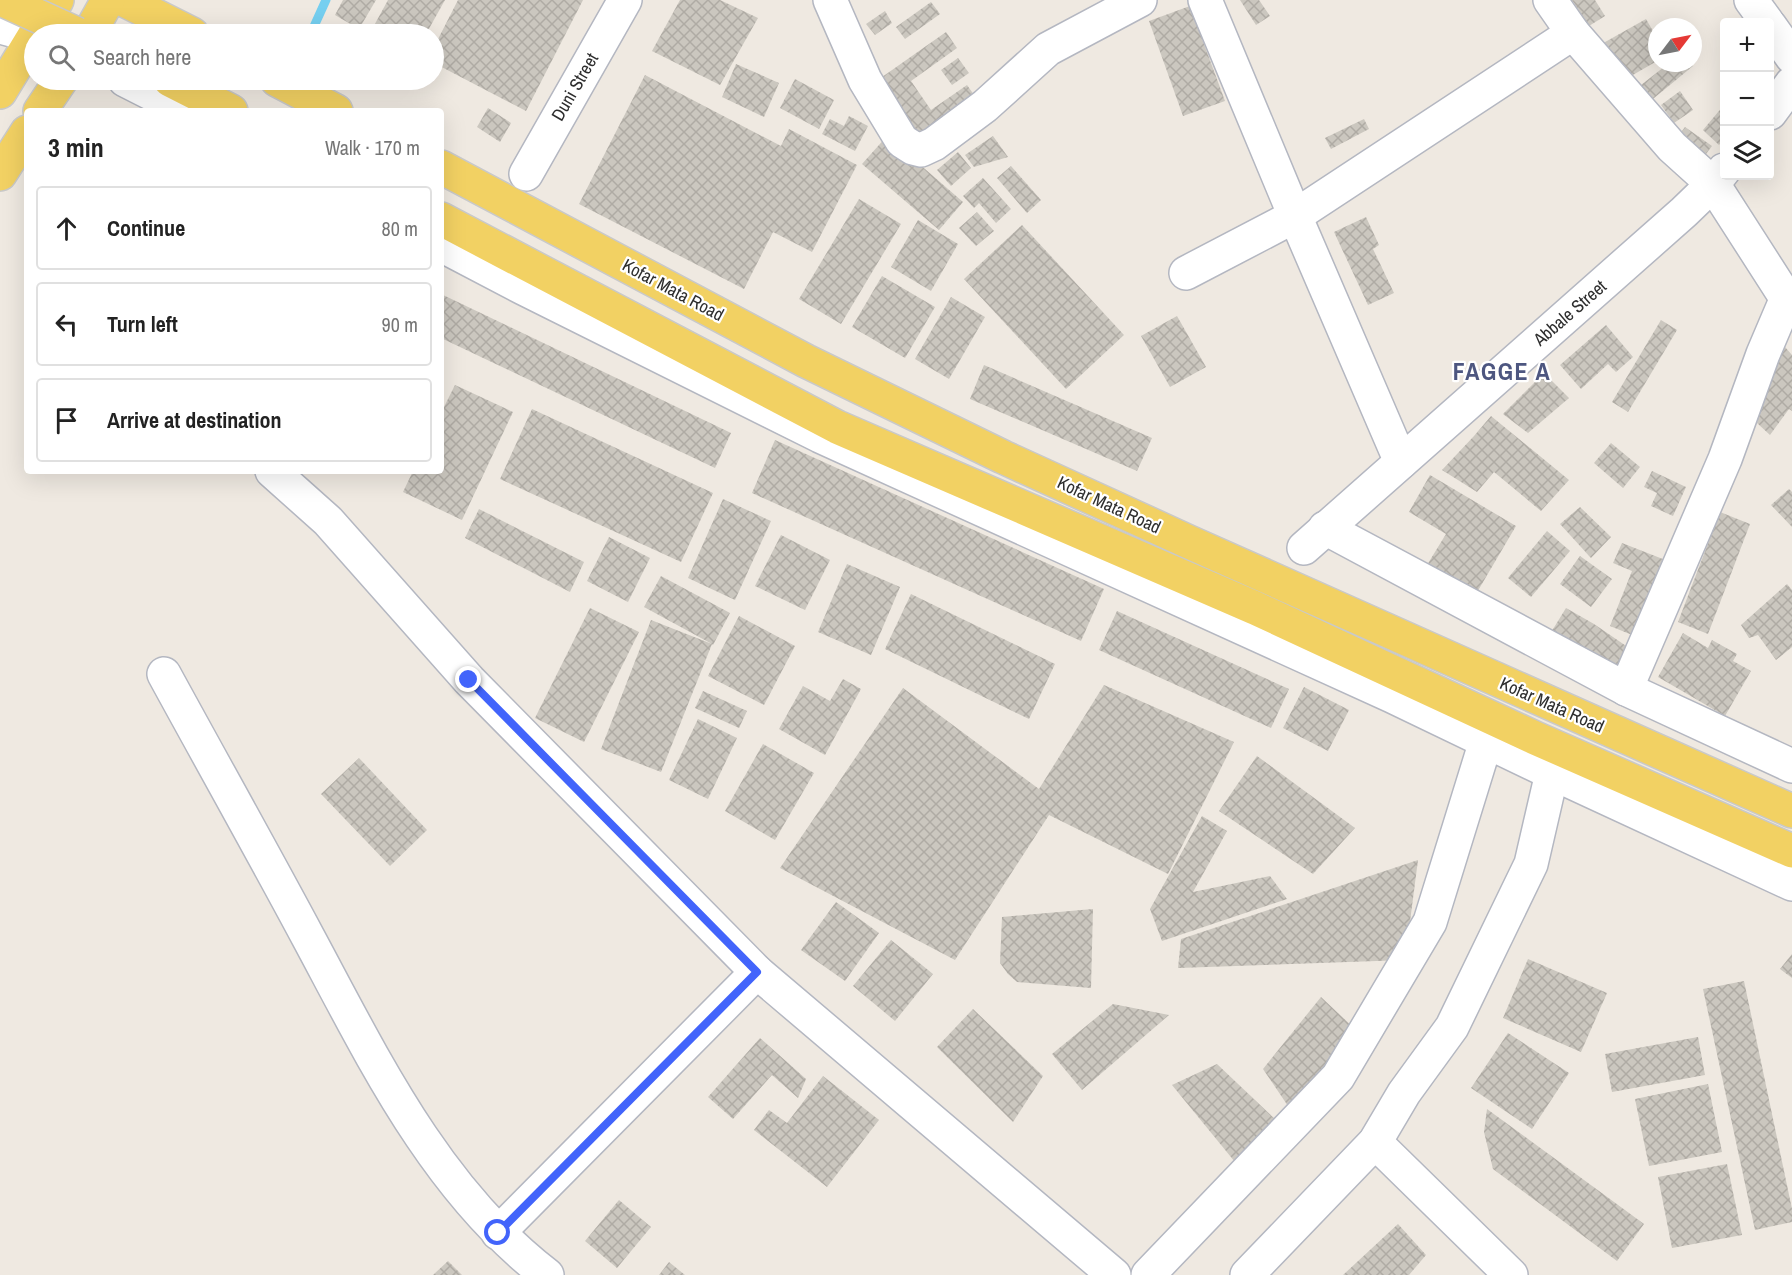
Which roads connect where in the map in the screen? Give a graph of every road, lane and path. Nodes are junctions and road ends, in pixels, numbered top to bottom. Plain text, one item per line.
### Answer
1 (3, 0) edge
2 (57, 0) edge
3 (108, 0) edge
4 (124, 0) edge
5 (625, 0) edge
6 (830, 0) edge
7 (1140, 0) edge
8 (1205, 0) edge
9 (1550, 0) edge
10 (1751, 0) edge
11 (1764, 18) edge
12 (42, 24) edge
13 (55, 24) edge
14 (95, 24) edge
15 (172, 24) edge
16 (0, 27) edge
17 (1774, 32) edge
18 (24, 33) edge
19 (1573, 33) junction
20 (24, 54) edge
21 (1792, 57) edge
22 (54, 90) edge
23 (145, 90) edge
24 (190, 90) edge
25 (296, 90) edge
26 (0, 92) edge
27 (42, 108) edge
28 (180, 108) edge
29 (225, 108) edge
30 (330, 108) edge
31 (24, 137) edge
32 (444, 169) edge
33 (0, 174) edge
34 (526, 174) dead end
35 (1719, 177) edge
36 (1295, 216) junction
37 (444, 221) edge
38 (444, 247) edge
39 (1186, 273) dead end
40 (1789, 303) edge
41 (1401, 462) junction
42 (275, 474) edge
43 (164, 674) dead end
44 (1626, 689) junction
45 (1486, 741) junction
46 (1792, 766) edge
47 (1552, 773) junction
48 (1792, 811) edge
49 (1792, 851) edge
50 (1792, 884) edge
51 (757, 972) junction
52 (1375, 1142) junction
53 (498, 1233) junction
54 (547, 1275) edge
55 (1114, 1275) edge
56 (1148, 1275) edge
57 (1247, 1275) edge
58 (1511, 1275) edge

1 - 13 main road, bridge
2 - 12 main road
3 - 14 main road
4 - 15 main road
5 - 34 street, Duni Street
6 - 7 street
8 - 36 street
9 - 19 street
10 - 11 street
16 - 18 street
17 - 21 street
19 - 35 street
19 - 36 street
20 - 26 main road
22 - 27 main road
23 - 28 street
24 - 29 main road
25 - 30 main road
31 - 33 main road
32 - 48 main road, Kofar Mata Road
35 - 40 street
35 - 41 street, Abbale Street
36 - 39 street
36 - 41 street
37 - 49 main road, Kofar Mata Road
38 - 45 street
40 - 44 street
41 - 44 street, Abbale Street
42 - 51 street
43 - 53 street
44 - 46 street
45 - 47 street
45 - 56 street
47 - 50 street
47 - 52 street
51 - 53 street
51 - 55 street
52 - 57 street
52 - 58 street
53 - 54 street

